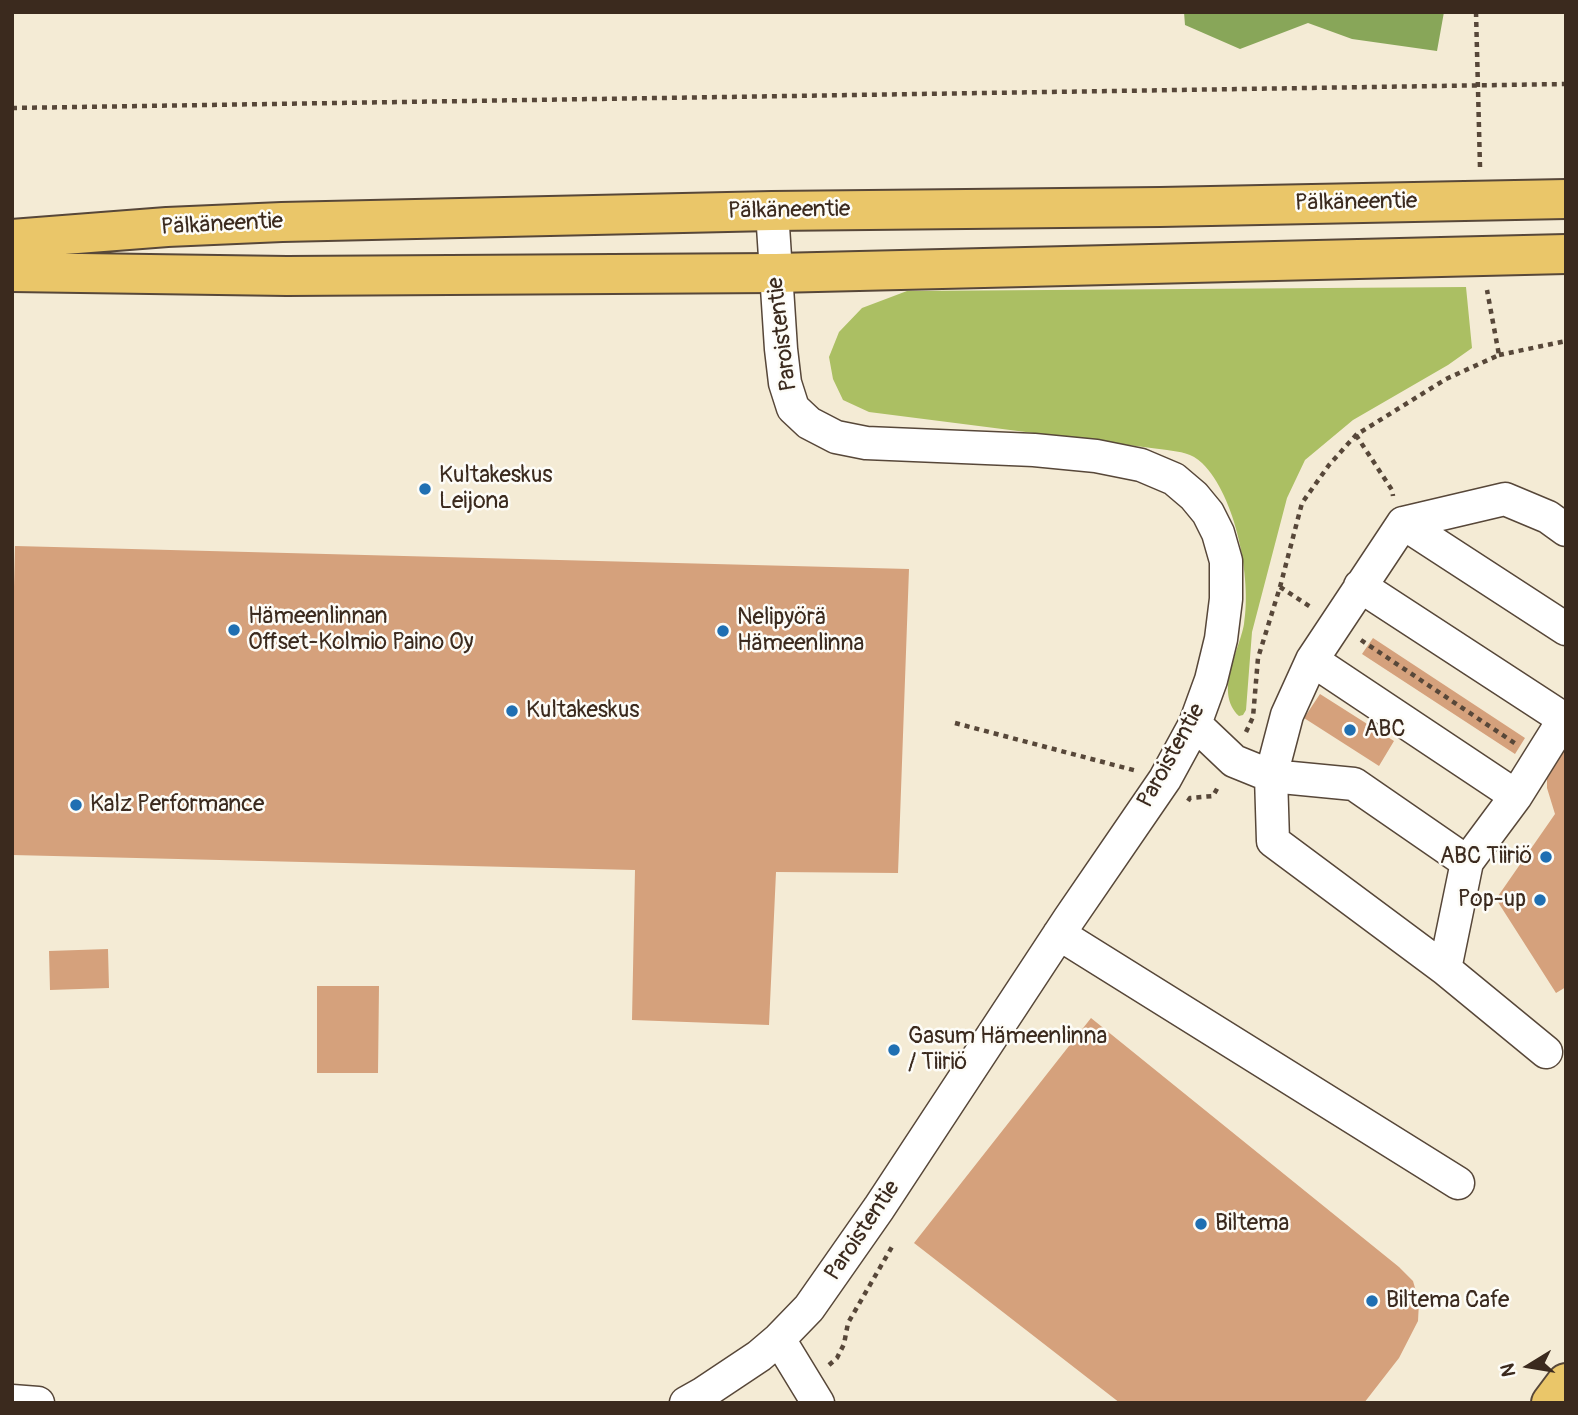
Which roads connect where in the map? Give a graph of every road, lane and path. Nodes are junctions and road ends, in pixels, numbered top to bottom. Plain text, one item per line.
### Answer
1 (1476, 12) edge
2 (1566, 84) edge
3 (1477, 86) junction
4 (12, 108) edge
5 (1480, 168) dead end
6 (1566, 199) edge
7 (772, 211) junction
8 (12, 239) edge
9 (1566, 254) edge
10 (12, 272) edge
11 (776, 273) junction
12 (1566, 341) edge
13 (1499, 355) dead end
14 (1356, 435) dead end
15 (1560, 521) edge
16 (1403, 523) junction
17 (1360, 586) junction
18 (1280, 587) dead end
19 (1336, 623) junction
20 (1566, 629) edge
21 (1312, 660) junction
22 (1565, 717) edge
23 (955, 723) dead end
24 (1195, 724) junction
25 (1539, 759) junction
26 (1271, 776) junction
27 (1165, 779) junction
28 (1516, 796) junction
29 (1467, 862) junction
30 (1059, 934) junction
31 (1445, 969) junction
32 (1546, 1052) dead end
33 (1458, 1183) dead end
34 (779, 1339) junction
35 (1566, 1383) edge
36 (12, 1401) edge
37 (38, 1403) edge
38 (686, 1403) edge
39 (818, 1403) edge
40 (1551, 1403) edge

1 - 3 path
2 - 3 path
3 - 4 path
3 - 5 path
6 - 7 main road, Pälkäneentie
7 - 8 main road, Pälkäneentie
7 - 11 street, Paroistentie
9 - 11 main road, Pälkäneentie
10 - 11 main road, Pälkäneentie
11 - 24 street, Paroistentie
12 - 13 path
14 - 16 path
15 - 16 street
16 - 17 street
16 - 20 street
17 - 19 street
17 - 22 street
18 - 19 path
19 - 21 street
19 - 25 path
21 - 26 street
21 - 28 street
22 - 25 street
23 - 27 path
24 - 26 street
24 - 27 street, Paroistentie
25 - 28 street
26 - 29 street
26 - 31 street
27 - 30 street, Paroistentie
28 - 29 street
29 - 31 street
30 - 33 street
30 - 34 street, Paroistentie
31 - 32 street
34 - 38 street, Paroistentie
34 - 39 street
35 - 40 main road
36 - 37 street

